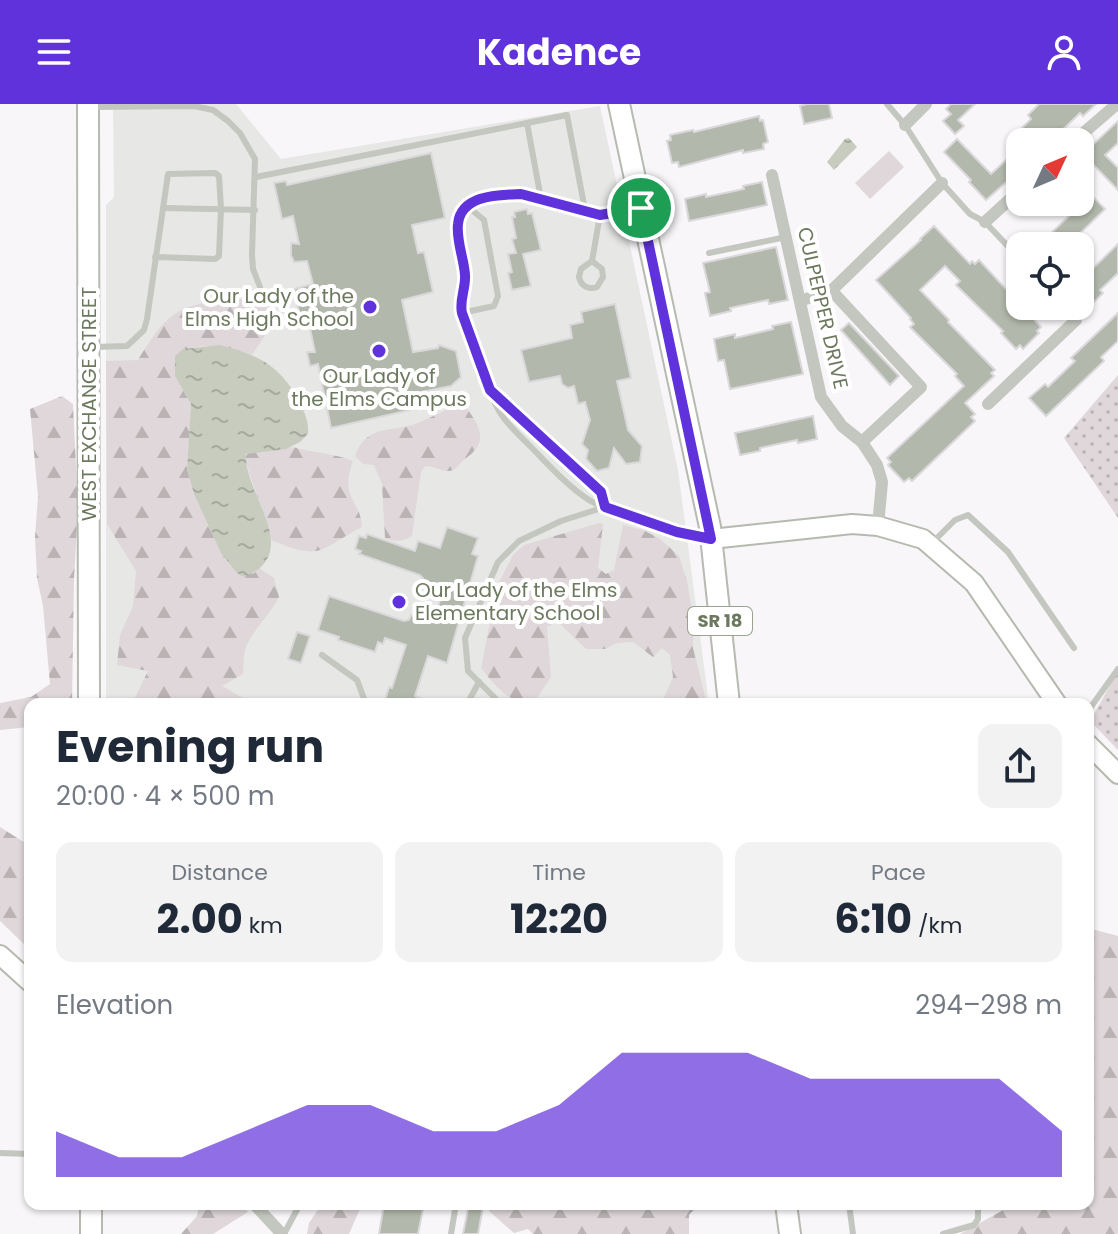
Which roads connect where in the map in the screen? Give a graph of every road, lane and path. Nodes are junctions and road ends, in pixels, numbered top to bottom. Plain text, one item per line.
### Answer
1 (619, 104) edge
2 (887, 104) edge
3 (926, 104) edge
4 (1117, 104) edge
5 (88, 105) edge
6 (527, 123) junction
7 (905, 125) junction
8 (1089, 128) edge
9 (772, 175) dead end
10 (256, 177) junction
11 (942, 183) junction
12 (541, 199) junction
13 (1006, 203) edge
14 (467, 206) junction
15 (164, 208) junction
16 (641, 208) junction
17 (221, 209) junction
18 (255, 210) junction
19 (585, 210) junction
20 (600, 215) junction
21 (985, 222) junction
22 (786, 237) junction
23 (1006, 244) edge
24 (709, 253) dead end
25 (155, 257) junction
26 (592, 261) junction
27 (260, 287) dead end
28 (831, 290) junction
29 (801, 300) junction
30 (462, 313) junction
31 (1076, 320) edge
32 (89, 347) junction
33 (490, 390) junction
34 (988, 404) dead end
35 (862, 442) junction
36 (605, 507) junction
37 (878, 526) junction
38 (711, 539) junction
39 (930, 545) junction
40 (1074, 648) dead end
41 (322, 655) dead end
42 (1118, 669) edge
43 (479, 682) junction
44 (89, 698) edge
45 (364, 698) edge
46 (470, 698) edge
47 (495, 698) edge
48 (728, 698) edge
49 (1053, 698) edge
50 (1094, 703) edge
51 (1094, 750) edge
52 (1118, 774) edge
53 (0, 955) edge
54 (24, 977) edge
55 (0, 1153) edge
56 (24, 1154) edge
57 (91, 1210) edge
58 (260, 1210) edge
59 (297, 1210) edge
60 (455, 1210) edge
61 (787, 1210) edge
62 (850, 1210) edge
63 (978, 1210) edge
64 (91, 1234) edge
65 (283, 1234) edge
66 (451, 1234) edge
67 (790, 1234) edge
68 (853, 1234) edge
69 (943, 1234) edge

1 - 16 main road, SR 18
2 - 7 lane
3 - 7 street
4 - 8 street
5 - 10 lane
5 - 32 main road, WEST EXCHANGE STREET
6 - 10 lane
6 - 12 lane
6 - 19 lane
7 - 11 lane
9 - 22 street, CULPEPPER DRIVE
10 - 18 lane
11 - 21 lane
11 - 28 street
12 - 14 lane
12 - 19 lane
13 - 21 street
14 - 30 lane
14 - 30 lane
15 - 17 lane
15 - 17 lane
15 - 25 lane
16 - 20 lane
16 - 38 main road, SR 18
17 - 18 lane
17 - 25 lane
18 - 27 lane
19 - 20 lane
20 - 26 lane
21 - 23 lane
22 - 24 lane
22 - 29 street, CULPEPPER DRIVE
25 - 32 lane
26 - 26 lane
28 - 29 street
28 - 35 street
29 - 35 street, CULPEPPER DRIVE
30 - 33 lane
31 - 34 street
32 - 44 main road, WEST EXCHANGE STREET
33 - 36 lane
33 - 36 lane
35 - 37 street, CULPEPPER DRIVE
36 - 38 lane
36 - 43 lane
37 - 38 main road
37 - 39 main road
38 - 48 main road, SR 18
39 - 40 lane
39 - 49 main road
41 - 45 lane
42 - 50 lane
43 - 46 lane
43 - 47 lane
51 - 52 main road
53 - 54 main road
55 - 56 lane
57 - 64 main road
58 - 65 street
59 - 65 lane
60 - 66 lane
61 - 67 main road
62 - 68 lane
63 - 69 lane

